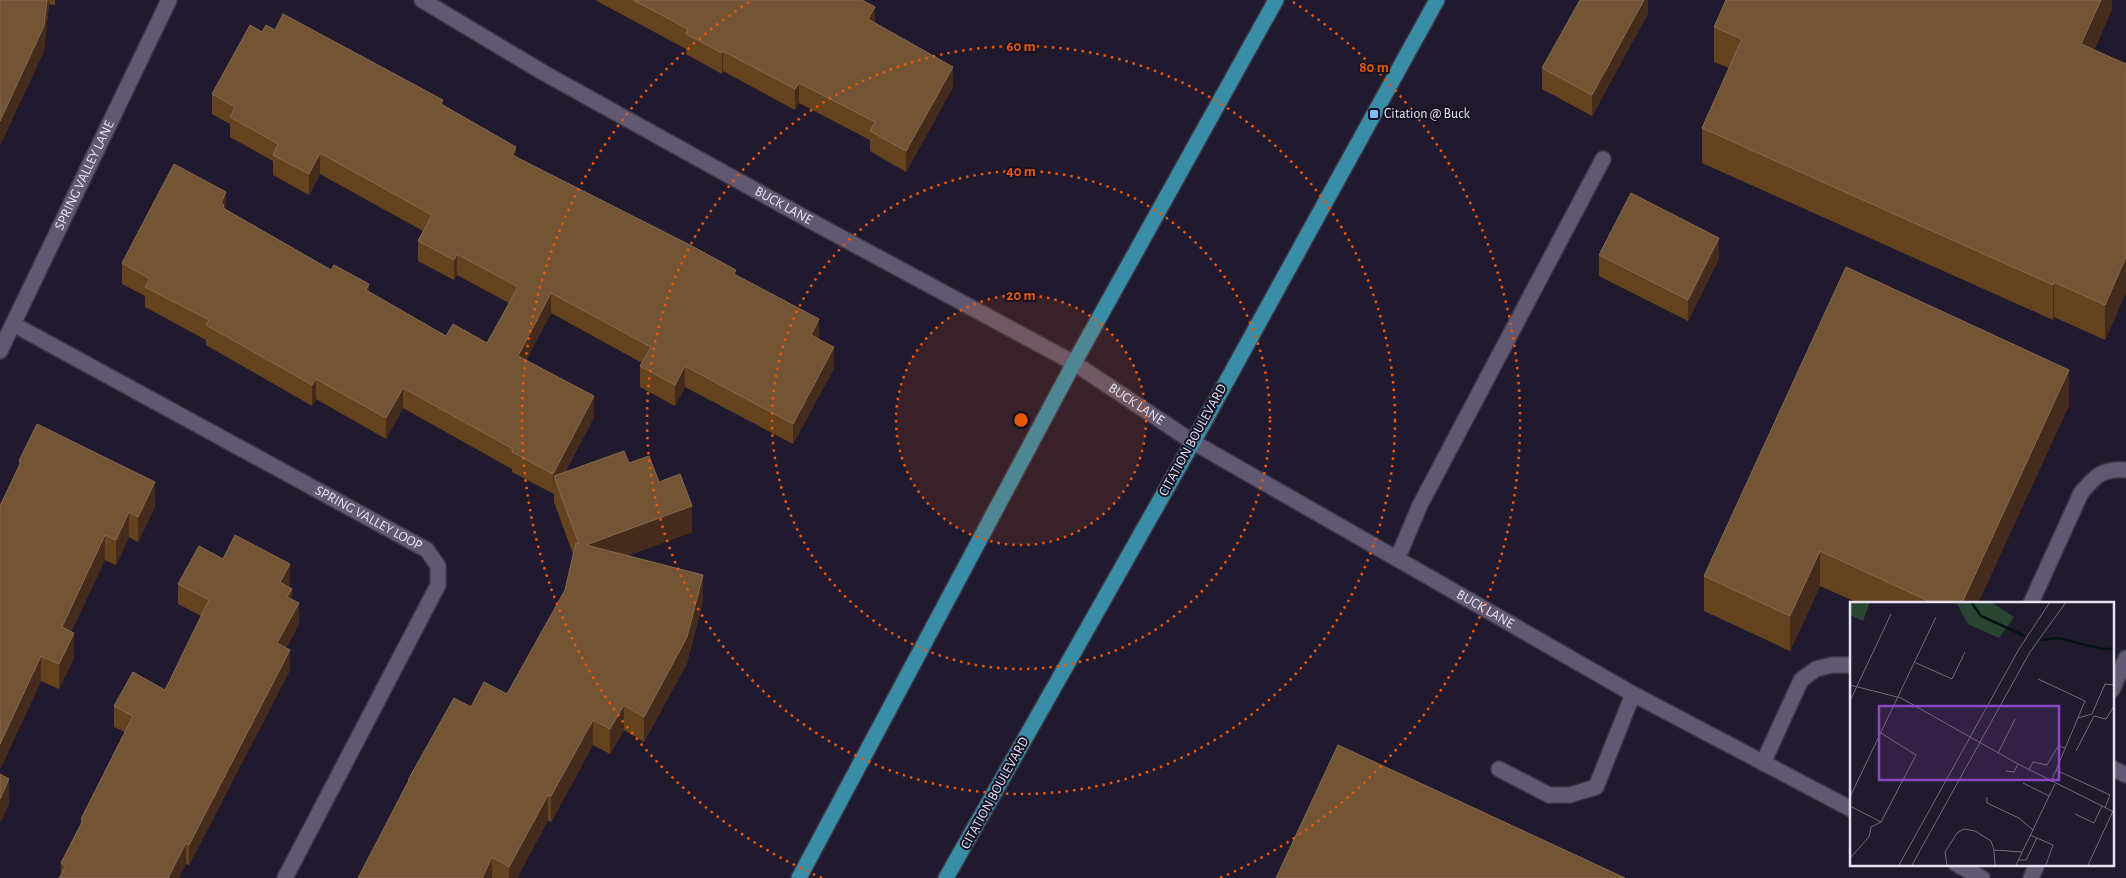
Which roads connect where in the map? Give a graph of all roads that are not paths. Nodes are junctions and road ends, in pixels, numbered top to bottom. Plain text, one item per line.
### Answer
1 (168, 0) edge
2 (422, 0) edge
3 (1276, 0) edge
4 (1437, 0) edge
5 (1603, 159) dead end
6 (13, 324) junction
7 (0, 351) edge
8 (1074, 363) junction
9 (1192, 442) junction
10 (2126, 470) edge
11 (1398, 557) junction
12 (2031, 602) edge
13 (2126, 658) edge
14 (1850, 665) edge
15 (2114, 685) edge
16 (1633, 694) junction
17 (1763, 763) junction
18 (1499, 769) dead end
19 (2114, 769) edge
20 (2126, 775) edge
21 (1850, 808) edge
22 (1960, 866) edge
23 (2036, 866) edge
24 (285, 878) edge
25 (799, 878) edge
26 (946, 878) edge
27 (1982, 878) edge
28 (2031, 878) edge

1 - 6 street, SPRING VALLEY LANE
2 - 8 street, BUCK LANE
3 - 8 main road
4 - 9 main road, CITATION BOULEVARD
5 - 11 street
6 - 7 street, SPRING VALLEY LANE
6 - 24 street, SPRING VALLEY LOOP
8 - 9 street, BUCK LANE
8 - 25 main road
9 - 11 street, BUCK LANE
9 - 26 main road, CITATION BOULEVARD
10 - 12 street
11 - 16 street, BUCK LANE
13 - 15 street
14 - 17 street
16 - 17 street, BUCK LANE
16 - 18 street
17 - 21 street, BUCK LANE
19 - 20 street
22 - 27 street
23 - 28 street

